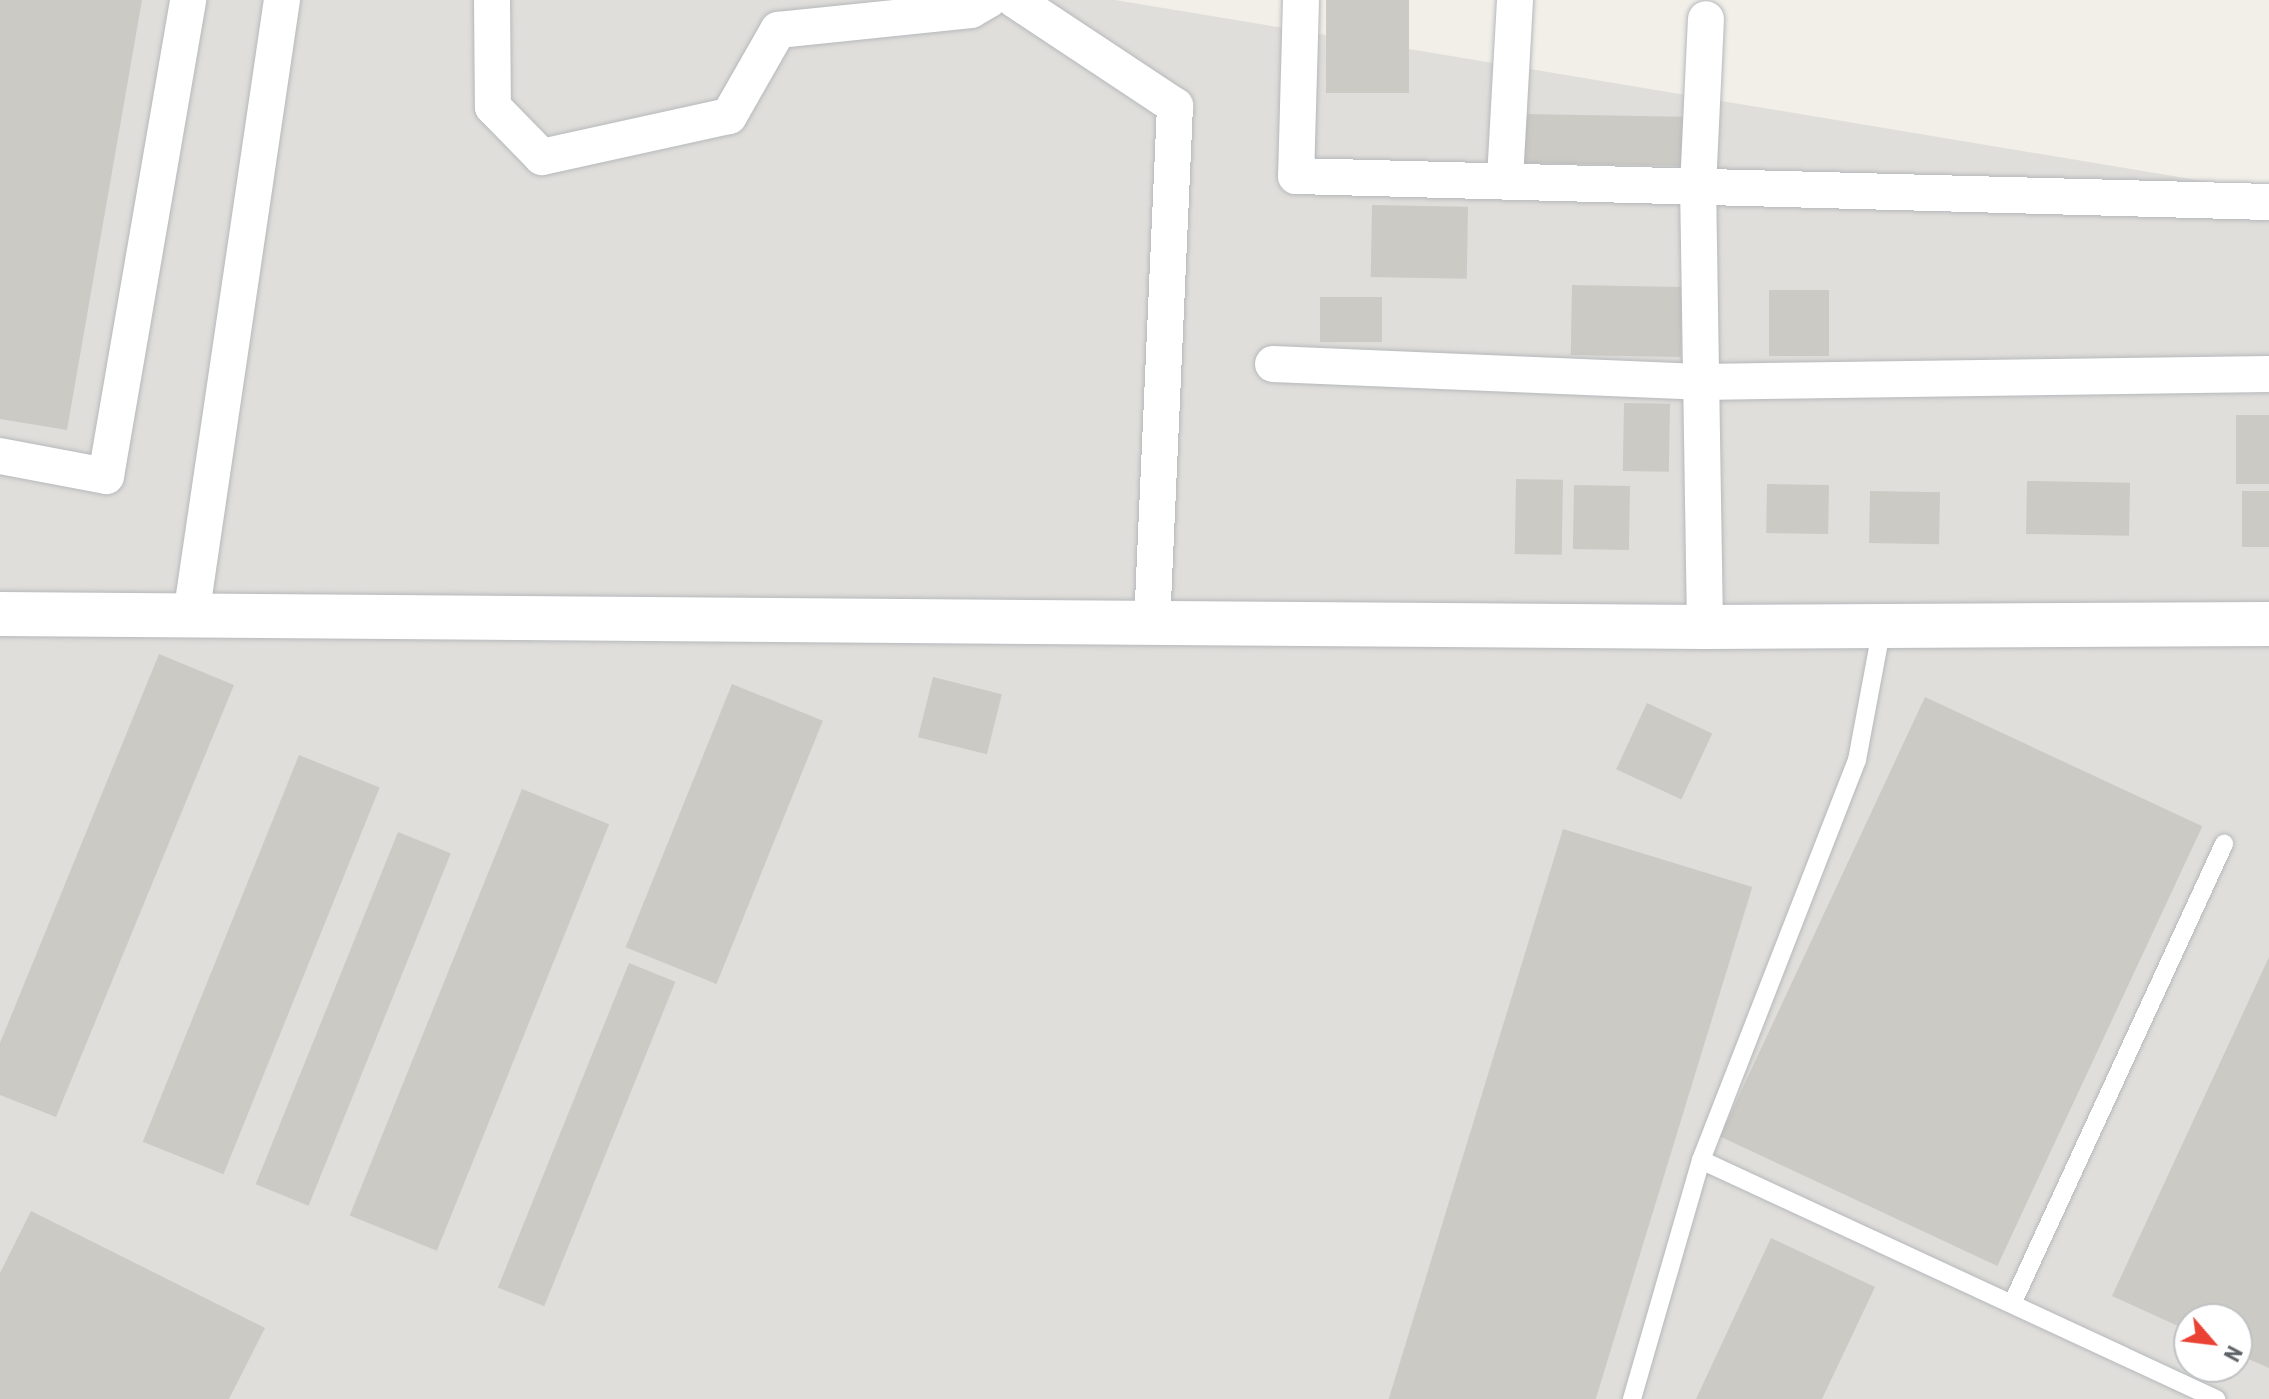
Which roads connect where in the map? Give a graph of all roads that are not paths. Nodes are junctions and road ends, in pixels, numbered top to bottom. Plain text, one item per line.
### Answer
1 (188, 0) edge
2 (282, 0) edge
3 (492, 0) edge
4 (988, 0) edge
5 (1015, 0) edge
6 (1301, 0) edge
7 (1515, 0) edge
8 (778, 15) edge
9 (1706, 19) dead end
10 (1505, 179) junction
11 (1698, 188) junction
12 (2269, 202) edge
13 (1273, 364) dead end
14 (2269, 374) edge
15 (1700, 382) junction
16 (0, 456) edge
17 (0, 614) edge
18 (191, 616) junction
19 (1152, 624) junction
20 (2269, 624) edge
21 (1882, 626) junction
22 (1705, 627) junction
23 (2224, 844) dead end
24 (1701, 1160) junction
25 (2012, 1304) junction
26 (1632, 1399) edge
27 (2216, 1399) edge

1 - 16 street
2 - 18 street
3 - 8 street
4 - 8 street
5 - 19 street
6 - 10 street
7 - 10 street
9 - 11 street
10 - 11 street
11 - 12 street
11 - 15 street
13 - 15 street
14 - 15 street
15 - 22 street
17 - 18 main road
18 - 19 main road
19 - 22 main road
20 - 21 main road
21 - 22 main road
21 - 24 lane
23 - 25 lane
24 - 25 lane
24 - 26 lane
25 - 27 lane

